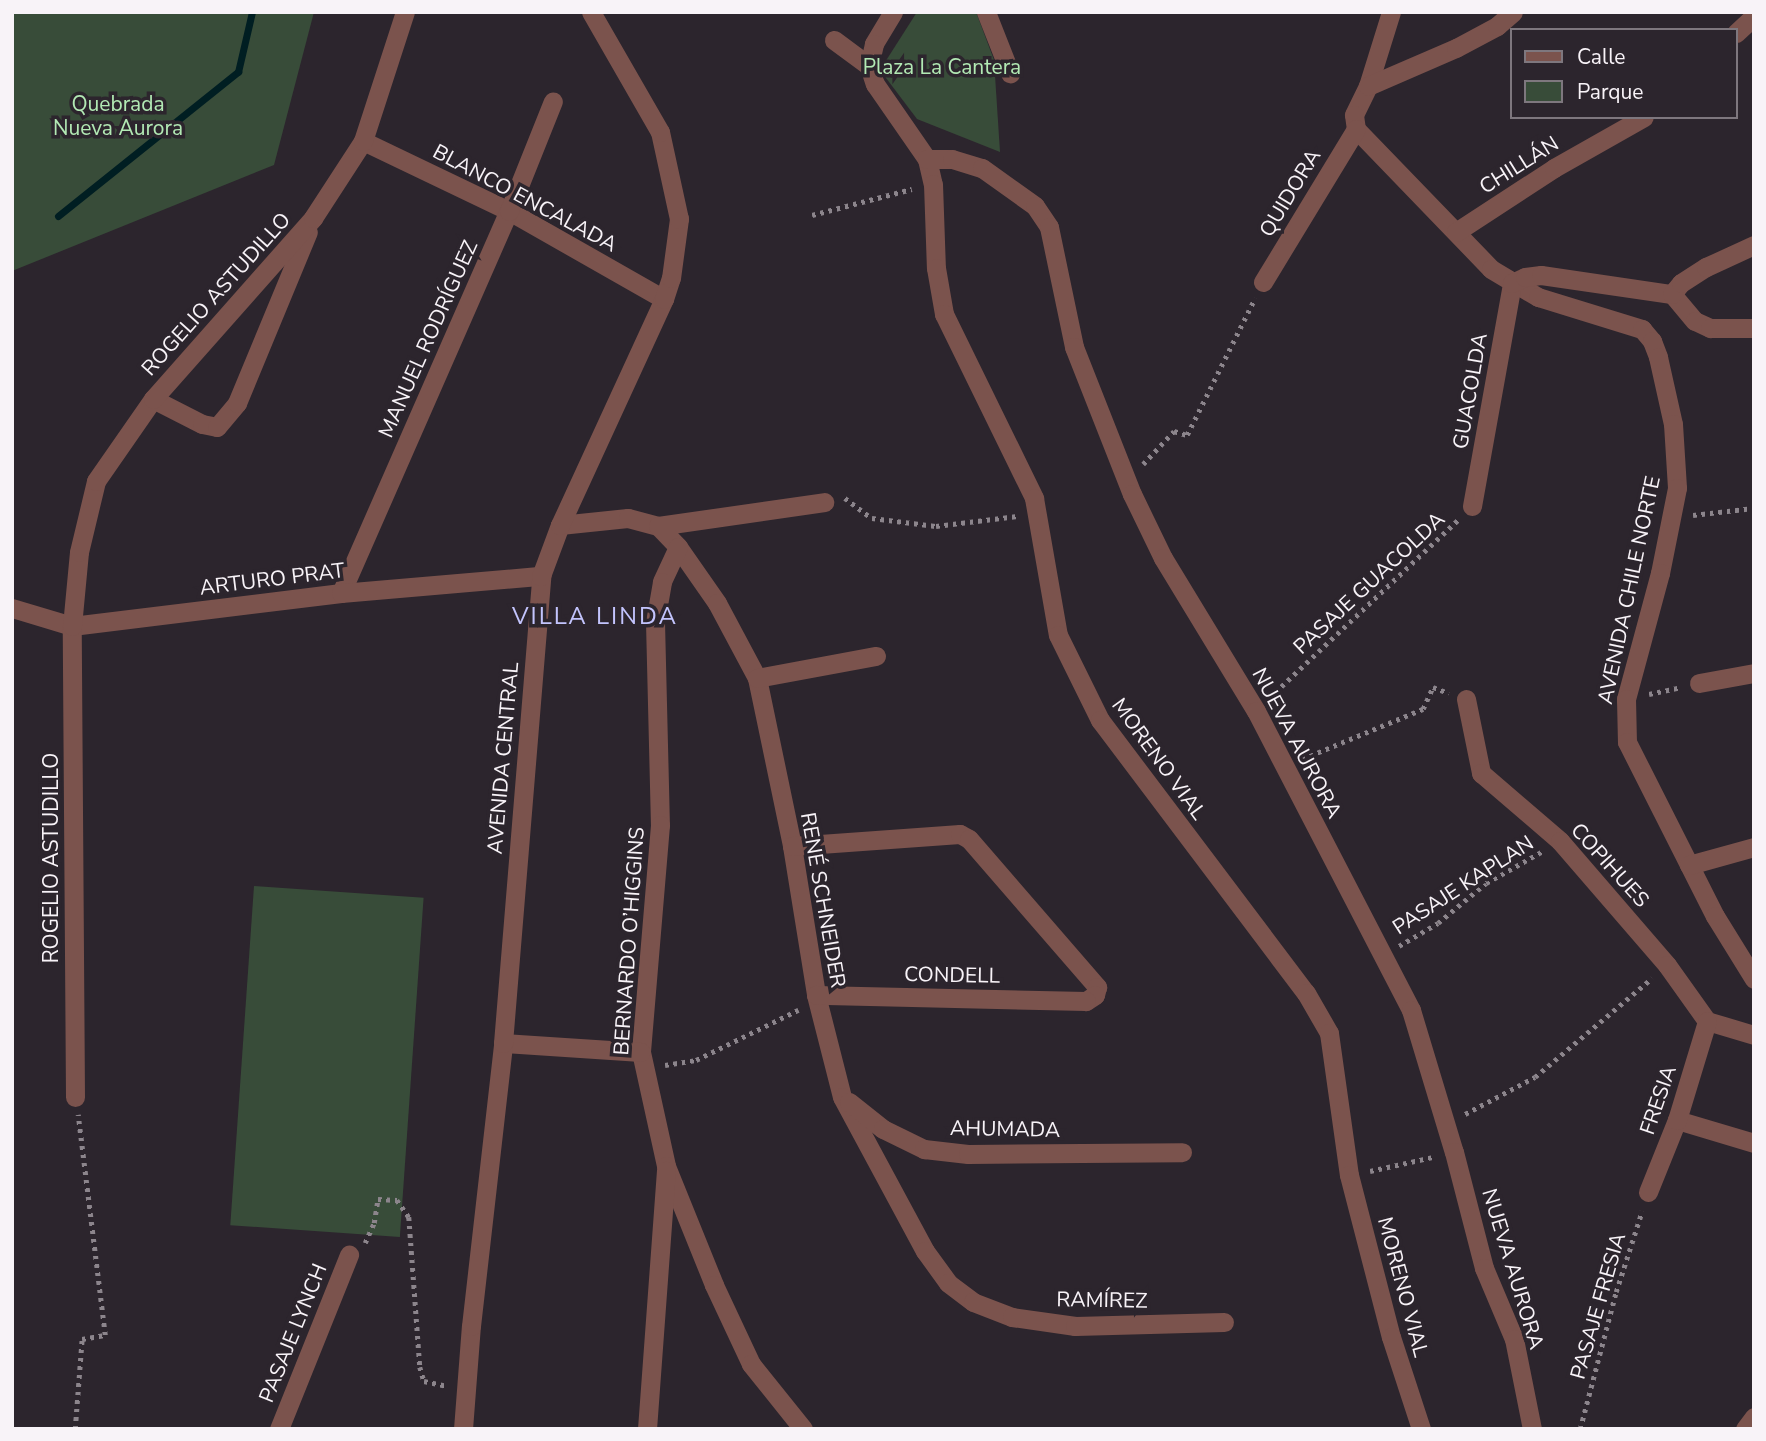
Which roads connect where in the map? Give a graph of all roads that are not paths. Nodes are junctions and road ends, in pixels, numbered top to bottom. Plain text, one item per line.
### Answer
1 (405, 12) edge
2 (591, 12) edge
3 (894, 12) edge
4 (986, 12) edge
5 (1391, 12) edge
6 (1513, 12) edge
7 (1752, 18) edge
8 (1738, 31) edge
9 (834, 40) dead end
10 (869, 66) junction
11 (1010, 73) dead end
12 (1368, 86) junction
13 (553, 101) dead end
14 (1640, 119) edge
15 (1356, 128) junction
16 (363, 141) junction
17 (927, 159) junction
18 (509, 211) junction
19 (313, 218) junction
20 (1456, 232) junction
21 (1754, 245) edge
22 (1264, 282) road end
23 (1512, 284) junction
24 (1672, 294) junction
25 (664, 299) junction
26 (1754, 328) edge
27 (153, 399) junction
28 (821, 502) road end
29 (1472, 506) road end
30 (560, 525) junction
31 (658, 526) junction
32 (678, 547) junction
33 (541, 576) junction
34 (341, 593) junction
35 (12, 608) edge
36 (72, 626) junction
37 (876, 656) dead end
38 (1754, 673) edge
39 (757, 678) junction
40 (1699, 683) road end
41 (1466, 699) road end
42 (792, 846) junction
43 (1754, 847) edge
44 (1689, 865) junction
45 (1754, 979) edge
46 (817, 998) junction
47 (1707, 1021) junction
48 (1754, 1035) edge
49 (503, 1043) junction
50 (643, 1060) junction
51 (75, 1097) road end
52 (842, 1097) junction
53 (1677, 1119) junction
54 (1754, 1143) edge
55 (1182, 1152) dead end
56 (666, 1166) junction
57 (1648, 1192) road end
58 (349, 1257) road end
59 (948, 1283) joint
60 (1224, 1322) dead end
61 (1754, 1417) edge
62 (279, 1429) edge
63 (463, 1429) edge
64 (648, 1429) edge
65 (803, 1429) edge
66 (1421, 1429) edge
67 (1532, 1429) edge
68 (1745, 1429) edge

1 - 16 street, ROGELIO ASTUDILLO
2 - 25 street, AVENIDA CENTRAL
3 - 10 street
4 - 11 street
5 - 12 street
6 - 12 street
7 - 8 street
9 - 10 street, MORENO VIAL
10 - 17 street, MORENO VIAL
12 - 15 street
13 - 18 street, MANUEL RODRÍGUEZ
14 - 20 street, CHILLÁN
15 - 20 street, AVENIDA CHILE NORTE
15 - 22 street, QUIDORA
16 - 18 street, BLANCO ENCALADA
16 - 19 street, ROGELIO ASTUDILLO
17 - 66 street, MORENO VIAL
17 - 67 street, NUEVA AURORA
18 - 25 street, BLANCO ENCALADA
18 - 34 street, MANUEL RODRÍGUEZ
19 - 27 street, ROGELIO ASTUDILLO
19 - 27 street, ROGELIO ASTUDILLO
20 - 23 street, AVENIDA CHILE NORTE
21 - 24 street
23 - 24 street
23 - 29 street, GUACOLDA
23 - 44 street, AVENIDA CHILE NORTE
24 - 26 street
25 - 30 street, AVENIDA CENTRAL
27 - 36 street, ROGELIO ASTUDILLO
28 - 31 street
30 - 31 street
30 - 33 street, AVENIDA CENTRAL
31 - 32 street, RENÉ SCHNEIDER
32 - 39 street, RENÉ SCHNEIDER
32 - 50 street, BERNARDO O’HIGGINS
33 - 34 street, ARTURO PRAT
33 - 49 street, AVENIDA CENTRAL
34 - 36 street, ARTURO PRAT
35 - 36 street, ARTURO PRAT
36 - 51 street, ROGELIO ASTUDILLO
37 - 39 street
38 - 40 street
39 - 42 street, RENÉ SCHNEIDER
41 - 47 street, COPIHUES
42 - 46 street, RENÉ SCHNEIDER
42 - 46 street, CONDELL
43 - 44 street
44 - 45 street, AVENIDA CHILE NORTE
46 - 52 street, RENÉ SCHNEIDER
47 - 48 street
47 - 53 street, FRESIA
49 - 50 street
49 - 63 street, AVENIDA CENTRAL
50 - 56 street, BERNARDO O’HIGGINS
52 - 55 street, AHUMADA
52 - 59 street, RENÉ SCHNEIDER
53 - 54 street
53 - 57 street, FRESIA
56 - 64 street
56 - 65 street, BERNARDO O’HIGGINS
58 - 62 street, PASAJE LYNCH
59 - 60 street, RAMÍREZ
61 - 68 street

